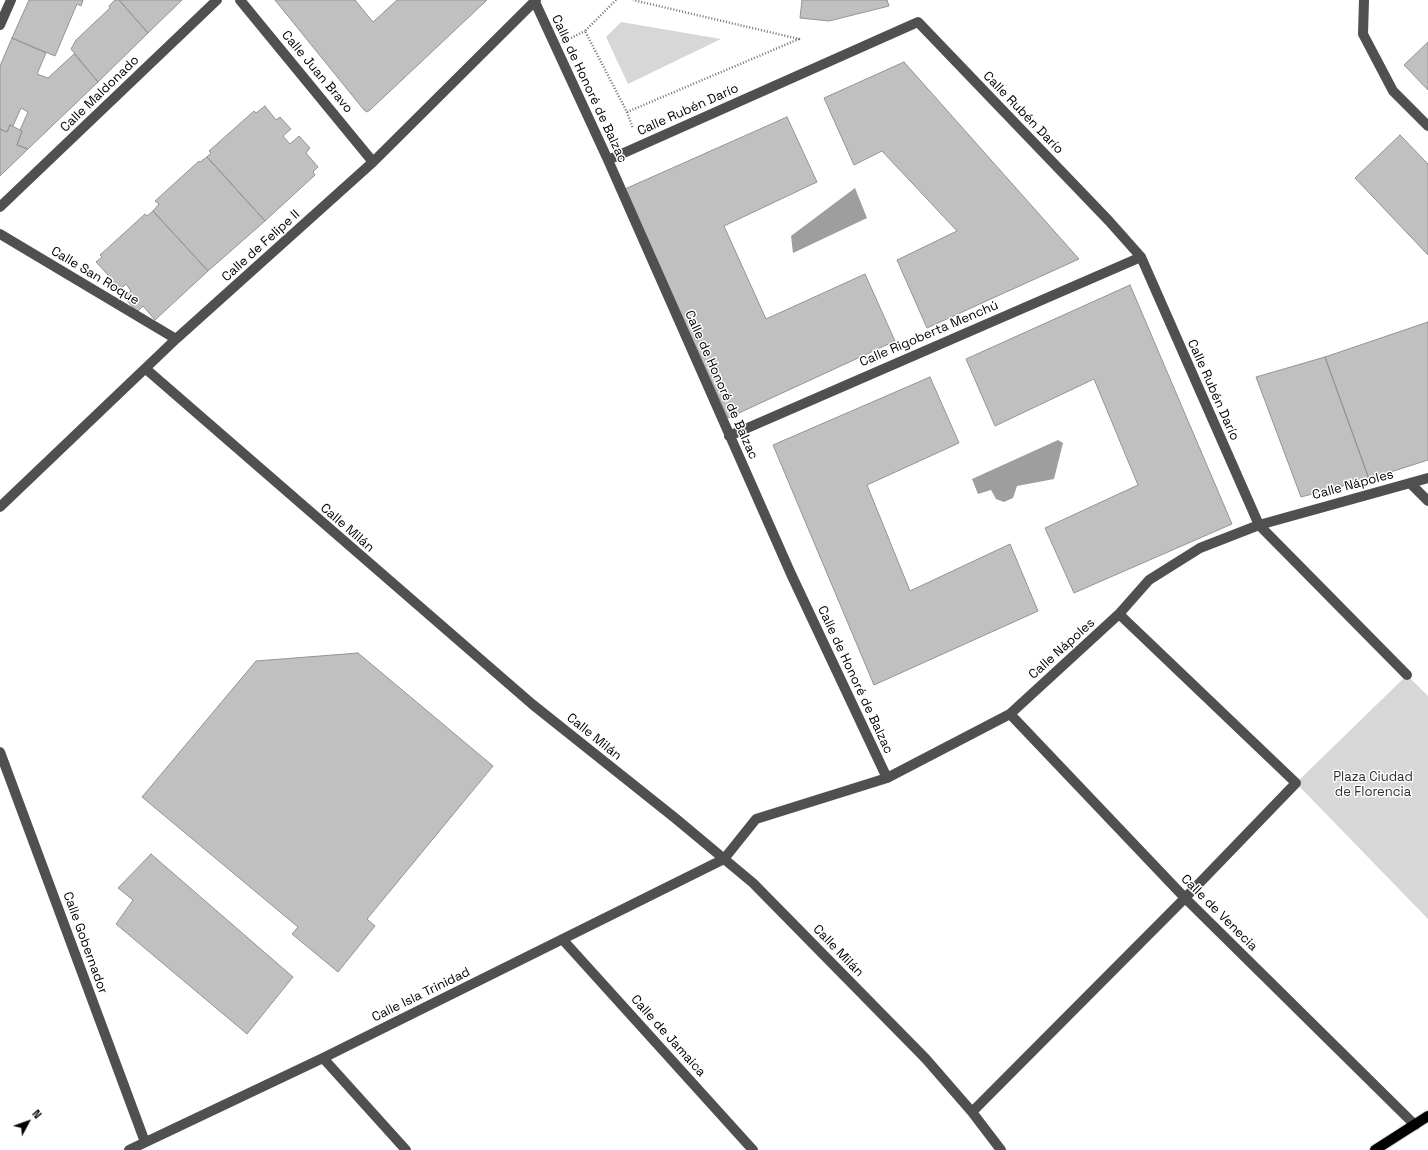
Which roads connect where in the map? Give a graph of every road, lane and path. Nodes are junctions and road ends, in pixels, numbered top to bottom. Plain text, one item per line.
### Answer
1 (11, 0) edge
2 (217, 0) edge
3 (240, 0) edge
4 (616, 0) edge
5 (633, 0) edge
6 (1364, 0) edge
7 (535, 1) edge
8 (0, 25) edge
9 (1428, 126) edge
10 (608, 160) junction
11 (374, 162) junction
12 (0, 207) edge
13 (0, 234) edge
14 (1140, 257) junction
15 (176, 339) junction
16 (146, 369) junction
17 (729, 436) junction
18 (1428, 478) edge
19 (1410, 483) junction
20 (1428, 501) edge
21 (0, 506) edge
22 (1258, 525) junction
23 (1119, 614) junction
24 (1407, 675) dead end
25 (1010, 714) junction
26 (0, 752) edge
27 (887, 778) junction
28 (724, 859) junction
29 (1185, 898) junction
30 (563, 940) junction
31 (323, 1058) junction
32 (972, 1112) junction
33 (1428, 1116) edge
34 (1415, 1125) junction
35 (145, 1142) junction
36 (129, 1150) edge
37 (406, 1150) edge
38 (753, 1150) edge
39 (1001, 1150) edge
40 (1375, 1150) edge

1 - 8 street
2 - 12 street, Calle Maldonado
3 - 11 street, Calle Juan Bravo
4 - 5 path
6 - 9 street
7 - 10 street, Calle de Honoré de Balzac
7 - 11 street, Calle de Felipe II
10 - 14 street, Calle Rubén Darío
10 - 17 street, Calle de Honoré de Balzac
11 - 15 street, Calle de Felipe II
13 - 15 street, Calle San Roque
14 - 17 street, Calle Rigoberta Menchú
14 - 22 street, Calle Rubén Darío
15 - 16 street, Calle de Felipe II
16 - 21 street, Calle de Felipe II
16 - 28 street, Calle Milán
17 - 27 street, Calle de Honoré de Balzac
18 - 19 street, Calle Nápoles
19 - 20 street
19 - 22 street, Calle Nápoles
22 - 23 street, Calle Nápoles
22 - 24 street
23 - 25 street, Calle Nápoles
23 - 29 street
25 - 27 street, Calle Nápoles
25 - 29 street, Calle de Venecia
26 - 35 street, Calle Gobernador
27 - 28 street, Calle Nápoles
28 - 30 street, Calle Isla Trinidad
28 - 32 street, Calle Milán
29 - 32 street
29 - 34 street, Calle de Venecia
30 - 31 street, Calle Isla Trinidad
30 - 38 street, Calle de Jamaica
31 - 35 street, Calle Isla Trinidad
31 - 37 street
32 - 39 street, Calle Milán
33 - 34 main road
34 - 40 main road
35 - 36 street, Calle Isla Trinidad

